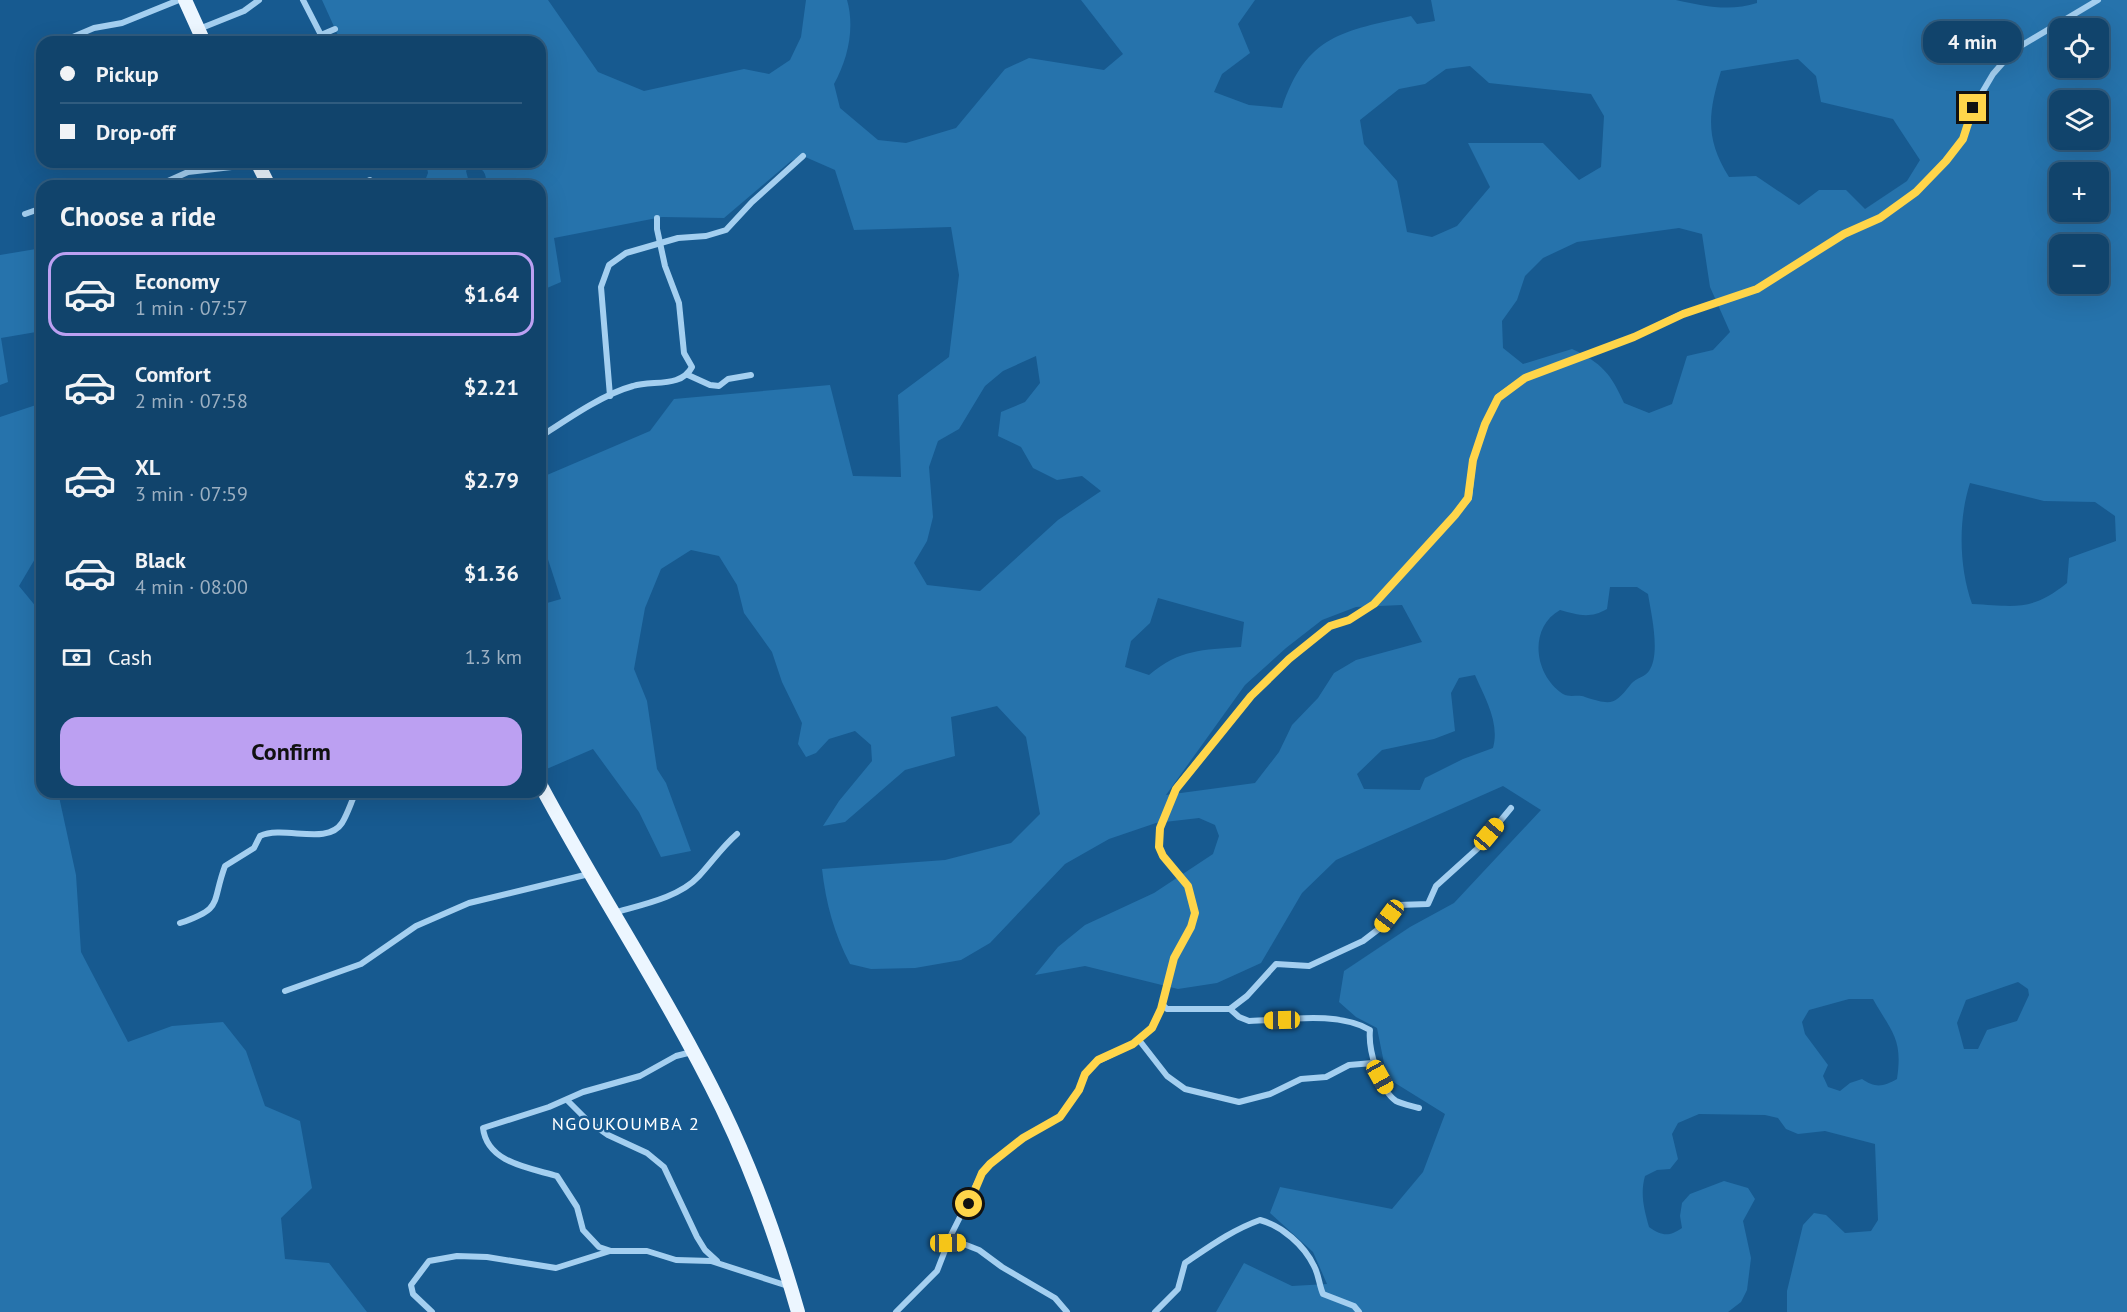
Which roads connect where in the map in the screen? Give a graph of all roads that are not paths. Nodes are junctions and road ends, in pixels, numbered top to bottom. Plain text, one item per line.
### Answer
1 (179, 0) edge
2 (185, 0) edge
3 (259, 0) edge
4 (303, 0) edge
5 (2098, 0) edge
6 (335, 29) dead end
7 (75, 36) edge
8 (202, 36) edge
9 (803, 156) dead end
10 (219, 168) edge
11 (170, 180) edge
12 (36, 210) edge
13 (25, 213) dead end
14 (657, 218) dead end
15 (660, 243) junction
16 (688, 375) junction
17 (751, 375) dead end
18 (610, 396) junction
19 (546, 433) edge
20 (546, 795) edge
21 (353, 798) edge
22 (1511, 808) dead end
23 (736, 834) dead end
24 (590, 874) junction
25 (612, 913) junction
26 (180, 923) dead end
27 (285, 991) dead end
28 (1162, 1004) junction
29 (1230, 1009) junction
30 (1139, 1040) junction
31 (693, 1052) junction
32 (1373, 1063) junction
33 (567, 1100) junction
34 (1419, 1108) dead end
35 (948, 1243) junction
36 (611, 1251) junction
37 (720, 1264) junction
38 (791, 1287) junction
39 (432, 1312) edge
40 (798, 1312) edge
41 (896, 1312) edge
42 (1067, 1312) edge
43 (1155, 1312) edge
44 (1359, 1312) edge

1 - 7 street
2 - 8 main road
3 - 8 street
4 - 6 street
5 - 28 street
9 - 15 street
10 - 11 street
12 - 13 street
14 - 15 street
15 - 16 street
15 - 18 street
16 - 17 street
16 - 18 street
18 - 19 street
20 - 24 main road
21 - 26 street
22 - 29 street
23 - 25 street
24 - 25 main road
24 - 27 street
25 - 31 main road
28 - 29 street
28 - 30 street
29 - 32 street
30 - 32 street
30 - 35 street
31 - 33 street
31 - 38 main road
32 - 34 street
33 - 36 street
33 - 37 street
35 - 41 street
35 - 42 street
36 - 37 street
36 - 39 street
37 - 38 street
38 - 40 main road
43 - 44 street

